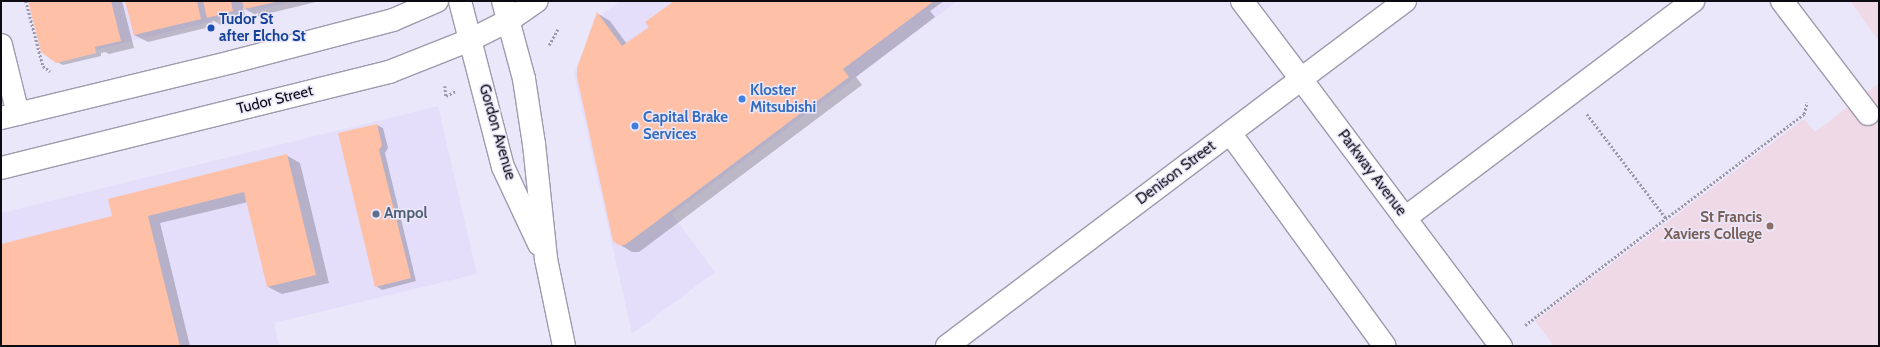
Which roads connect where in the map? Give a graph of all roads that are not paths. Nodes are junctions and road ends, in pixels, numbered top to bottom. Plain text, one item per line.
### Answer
1 (437, 1) edge
2 (460, 1) edge
3 (537, 1) edge
4 (1242, 1) edge
5 (1405, 1) edge
6 (1693, 1) edge
7 (1782, 1) edge
8 (506, 11) edge
9 (470, 40) junction
10 (1, 45) edge
11 (1301, 79) junction
12 (1868, 114) dead end
13 (10, 116) edge
14 (1230, 133) junction
15 (1, 168) edge
16 (1405, 218) junction
17 (546, 259) junction
18 (564, 346) edge
19 (947, 346) edge
20 (1385, 346) edge
21 (1501, 346) edge

1 - 13 main road
2 - 9 main road, Gordon Avenue
3 - 8 main road, Tudor Street
4 - 11 main road, Parkway Avenue
5 - 11 main road, Denison Street
6 - 16 main road
7 - 12 main road
8 - 9 main road, Tudor Street
8 - 17 main road, Gordon Avenue
9 - 15 main road, Tudor Street
9 - 17 main road, Gordon Avenue
10 - 13 main road
11 - 14 main road, Denison Street
11 - 16 main road, Parkway Avenue
14 - 19 main road, Denison Street
14 - 20 main road
16 - 21 main road, Parkway Avenue
17 - 18 main road, Gordon Avenue

